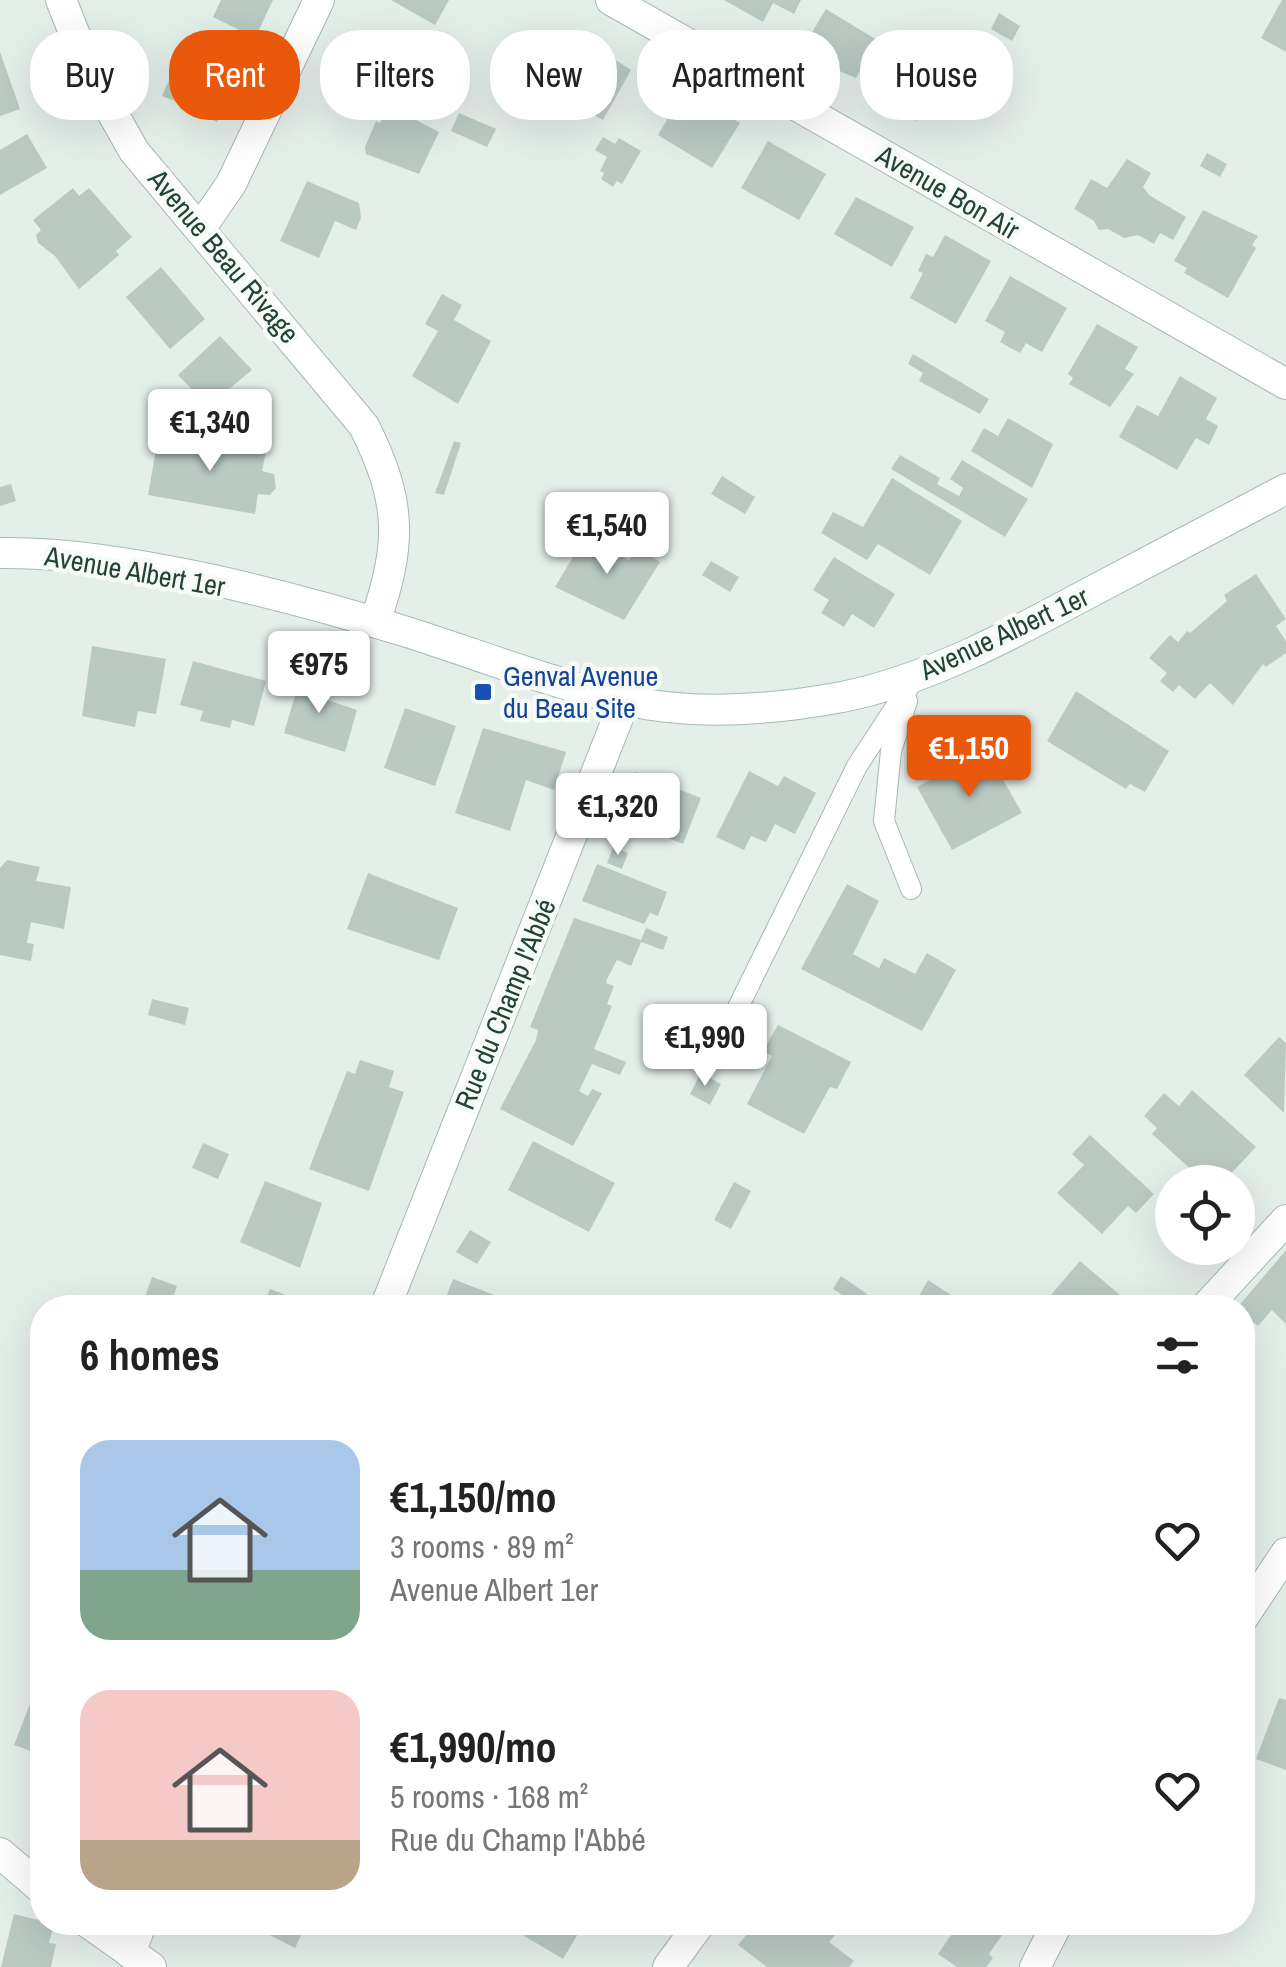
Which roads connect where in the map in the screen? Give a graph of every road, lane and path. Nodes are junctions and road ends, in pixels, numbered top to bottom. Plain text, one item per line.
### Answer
1 (62, 0) edge
2 (319, 0) edge
3 (611, 0) edge
4 (200, 229) junction
5 (1286, 384) edge
6 (1286, 489) edge
7 (0, 553) edge
8 (375, 622) junction
9 (916, 676) junction
10 (625, 700) junction
11 (911, 889) dead end
12 (717, 1050) dead end
13 (1286, 1220) edge
14 (390, 1295) edge
15 (1218, 1295) edge
16 (1286, 1553) edge
17 (1255, 1600) edge
18 (0, 1853) edge
19 (30, 1879) edge
20 (105, 1935) edge
21 (142, 1935) edge
22 (691, 1935) edge
23 (1051, 1935) edge
24 (141, 1960) edge
25 (668, 1967) edge
26 (1035, 1967) edge

1 - 4 street, Avenue Beau Rivage
2 - 4 street
3 - 5 street, Avenue Bon Air
4 - 8 street, Avenue Beau Rivage
6 - 9 street, Avenue Albert 1er
7 - 8 street, Avenue Albert 1er
8 - 10 street, Avenue Albert 1er
9 - 10 street, Avenue Albert 1er
9 - 11 lane
9 - 12 lane
10 - 14 street, Rue du Champ l'Abbé
13 - 15 street
16 - 17 street
18 - 19 street
20 - 24 street
21 - 24 street
22 - 25 street
23 - 26 street

